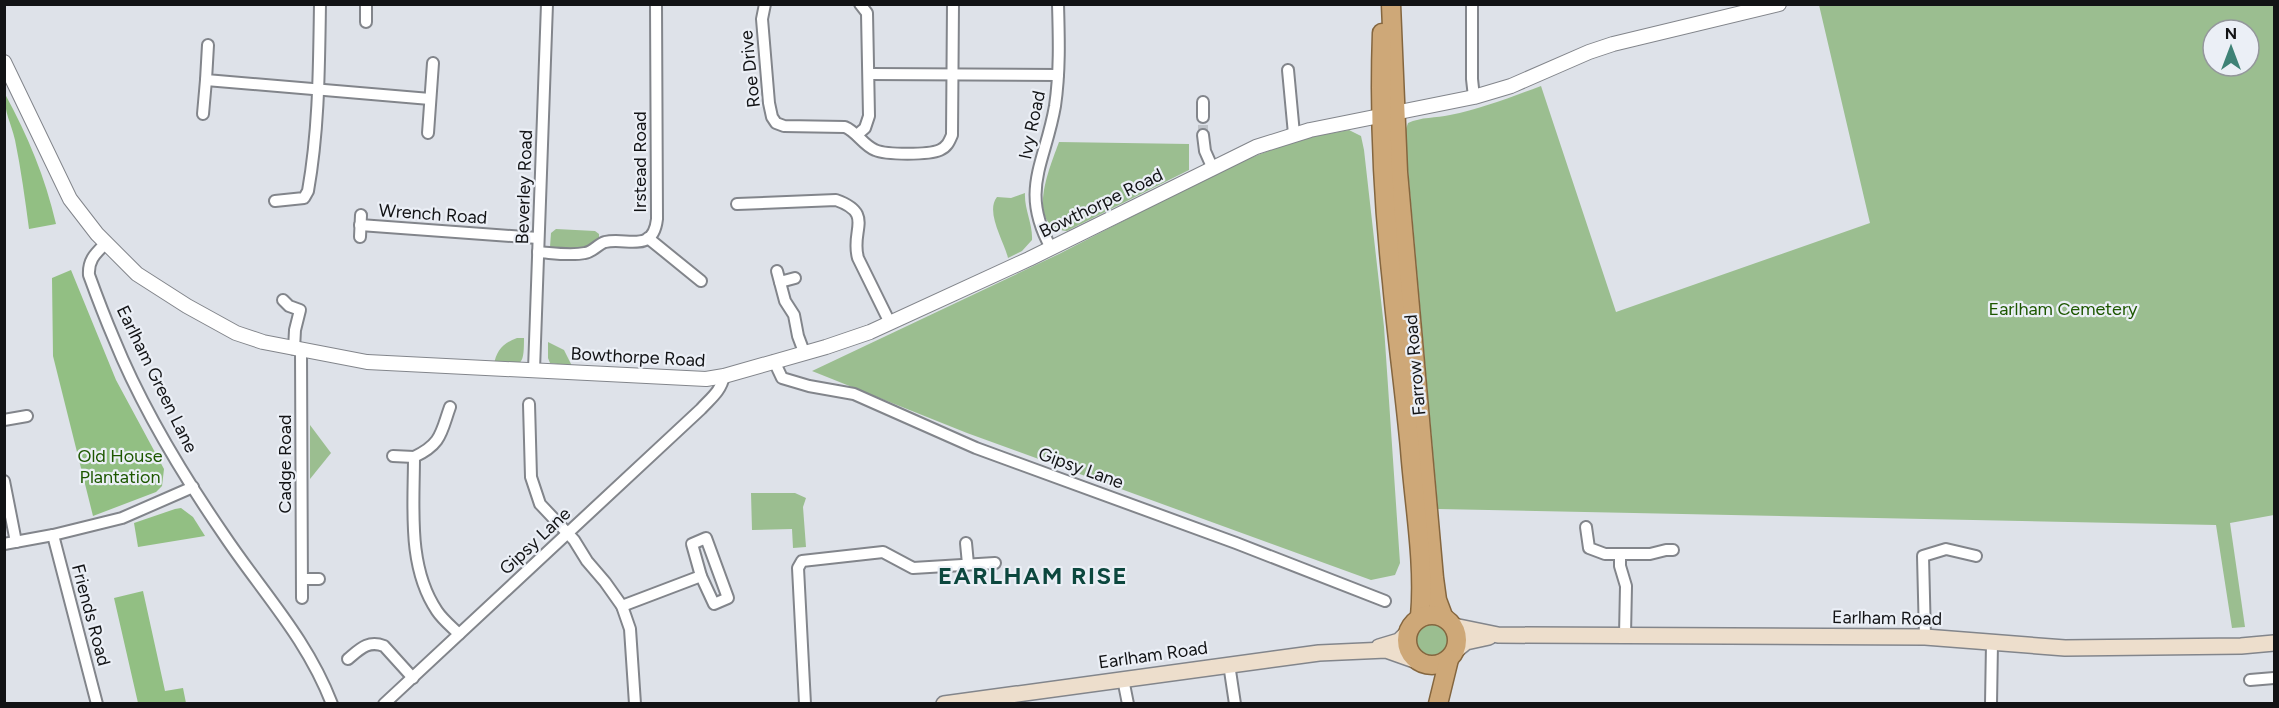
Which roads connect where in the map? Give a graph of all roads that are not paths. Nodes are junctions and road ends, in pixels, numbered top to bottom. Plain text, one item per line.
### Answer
1 (320, 4) edge
2 (366, 4) edge
3 (547, 4) edge
4 (656, 4) edge
5 (765, 4) edge
6 (860, 4) edge
7 (953, 4) edge
8 (1058, 4) edge
9 (1383, 4) edge
10 (1391, 4) edge
11 (1472, 4) edge
12 (1779, 4) edge
13 (366, 21) dead end
14 (208, 45) dead end
15 (4, 62) edge
16 (433, 63) dead end
17 (1288, 70) dead end
18 (870, 74) junction
19 (952, 74) junction
20 (1058, 75) junction
21 (206, 80) junction
22 (319, 89) junction
23 (1474, 97) junction
24 (430, 99) junction
25 (1203, 102) dead end
26 (203, 114) dead end
27 (1388, 115) junction
28 (1203, 117) tunnel mouth
29 (428, 133) dead end
30 (1294, 134) junction
31 (857, 135) junction
32 (1203, 135) tunnel mouth
33 (1213, 169) junction
34 (311, 176) junction
35 (323, 177) dead end
36 (275, 201) dead end
37 (738, 204) dead end
38 (360, 226) dead end
39 (538, 238) junction
40 (648, 238) junction
41 (105, 244) junction
42 (1051, 248) junction
43 (538, 252) junction
44 (795, 278) dead end
45 (701, 281) dead end
46 (283, 300) dead end
47 (890, 322) junction
48 (298, 349) junction
49 (804, 352) junction
50 (774, 361) junction
51 (534, 370) junction
52 (724, 376) junction
53 (706, 379) junction
54 (708, 401) junction
55 (529, 404) dead end
56 (450, 407) dead end
57 (27, 416) dead end
58 (4, 420) edge
59 (393, 456) dead end
60 (414, 457) junction
61 (4, 481) edge
62 (193, 488) junction
63 (1586, 526) dead end
64 (568, 533) junction
65 (53, 535) junction
66 (16, 542) junction
67 (966, 543) dead end
68 (4, 544) edge
69 (1673, 550) dead end
70 (1620, 554) junction
71 (1976, 556) dead end
72 (995, 563) dead end
73 (968, 564) junction
74 (701, 576) junction
75 (302, 579) junction
76 (319, 579) dead end
77 (302, 598) dead end
78 (1385, 601) dead end
79 (622, 606) junction
80 (1420, 617) junction
81 (1448, 621) junction
82 (1407, 633) junction
83 (459, 634) junction
84 (1498, 635) junction
85 (1625, 635) junction
86 (1925, 637) junction
87 (1992, 643) junction
88 (2274, 643) edge
89 (1367, 649) junction
90 (1452, 655) junction
91 (348, 659) dead end
92 (1421, 662) junction
93 (1229, 664) junction
94 (412, 678) junction
95 (2274, 678) edge
96 (1123, 679) junction
97 (2250, 680) dead end
98 (97, 704) edge
99 (332, 704) edge
100 (384, 704) edge
101 (635, 704) edge
102 (805, 704) edge
103 (944, 704) edge
104 (1128, 704) edge
105 (1235, 704) edge
106 (1432, 704) edge
107 (1438, 704) edge
108 (1991, 704) edge

1 - 22 street
2 - 13 street
3 - 39 street, Beverley Road
4 - 40 street, Irstead Road
5 - 31 street, Roe Drive
6 - 18 street
7 - 19 street
8 - 20 street, Ivy Road
9 - 27 highway
10 - 27 highway
11 - 23 street
12 - 23 street, Bowthorpe Road
14 - 21 street
15 - 41 street
16 - 24 street
17 - 30 street
18 - 19 street
18 - 31 street
19 - 20 street
19 - 31 street
20 - 42 street, Ivy Road
21 - 22 street
21 - 26 street
22 - 24 street
22 - 34 street
23 - 27 street, Bowthorpe Road
24 - 29 street
25 - 28 street
27 - 30 street, Bowthorpe Road
27 - 80 highway, Farrow Road
27 - 81 highway, Farrow Road
30 - 33 street, Bowthorpe Road
32 - 33 street
33 - 42 street, Bowthorpe Road
34 - 35 street
34 - 36 street
37 - 47 street
38 - 39 street, Wrench Road
39 - 43 street, Beverley Road
40 - 43 street, Irstead Road
40 - 45 street
41 - 48 street, Bowthorpe Road
41 - 62 street, Earlham Green Lane
42 - 47 street, Bowthorpe Road
43 - 51 street, Beverley Road
44 - 49 street
46 - 48 street, Cadge Road
47 - 49 street, Bowthorpe Road
48 - 51 street, Bowthorpe Road
48 - 75 street, Cadge Road
49 - 50 street, Bowthorpe Road
50 - 52 street, Bowthorpe Road
50 - 78 street, Gipsy Lane
51 - 53 street, Bowthorpe Road
52 - 53 street, Bowthorpe Road
52 - 54 street, Gipsy Lane
53 - 54 street
54 - 64 street, Gipsy Lane
55 - 64 street
56 - 60 street
57 - 58 street
59 - 60 street
60 - 83 street
61 - 66 street
62 - 65 street
62 - 99 street, Earlham Green Lane
63 - 70 street
64 - 79 street
64 - 83 street, Gipsy Lane
65 - 66 street
65 - 98 street, Friends Road
66 - 68 street
67 - 73 street
69 - 70 street
70 - 85 street
71 - 86 street
72 - 73 street
73 - 102 street
74 - 74 street
74 - 79 street
75 - 76 street
75 - 77 street, Cadge Road
79 - 101 street
80 - 81 highway
80 - 82 highway
81 - 84 main road, Earlham Road
81 - 90 highway
82 - 89 main road, Earlham Road
82 - 92 highway
83 - 94 street, Gipsy Lane
84 - 85 main road, Earlham Road
84 - 90 main road, Earlham Road
85 - 86 main road, Earlham Road
86 - 87 main road, Earlham Road
87 - 88 main road, Earlham Road
87 - 108 street
89 - 92 main road, Earlham Road
89 - 93 main road, Earlham Road
90 - 92 highway
90 - 107 highway
91 - 94 street
92 - 106 highway
93 - 96 main road, Earlham Road
93 - 105 street
94 - 100 street, Gipsy Lane
95 - 97 street
96 - 103 main road, Earlham Road
96 - 104 street

